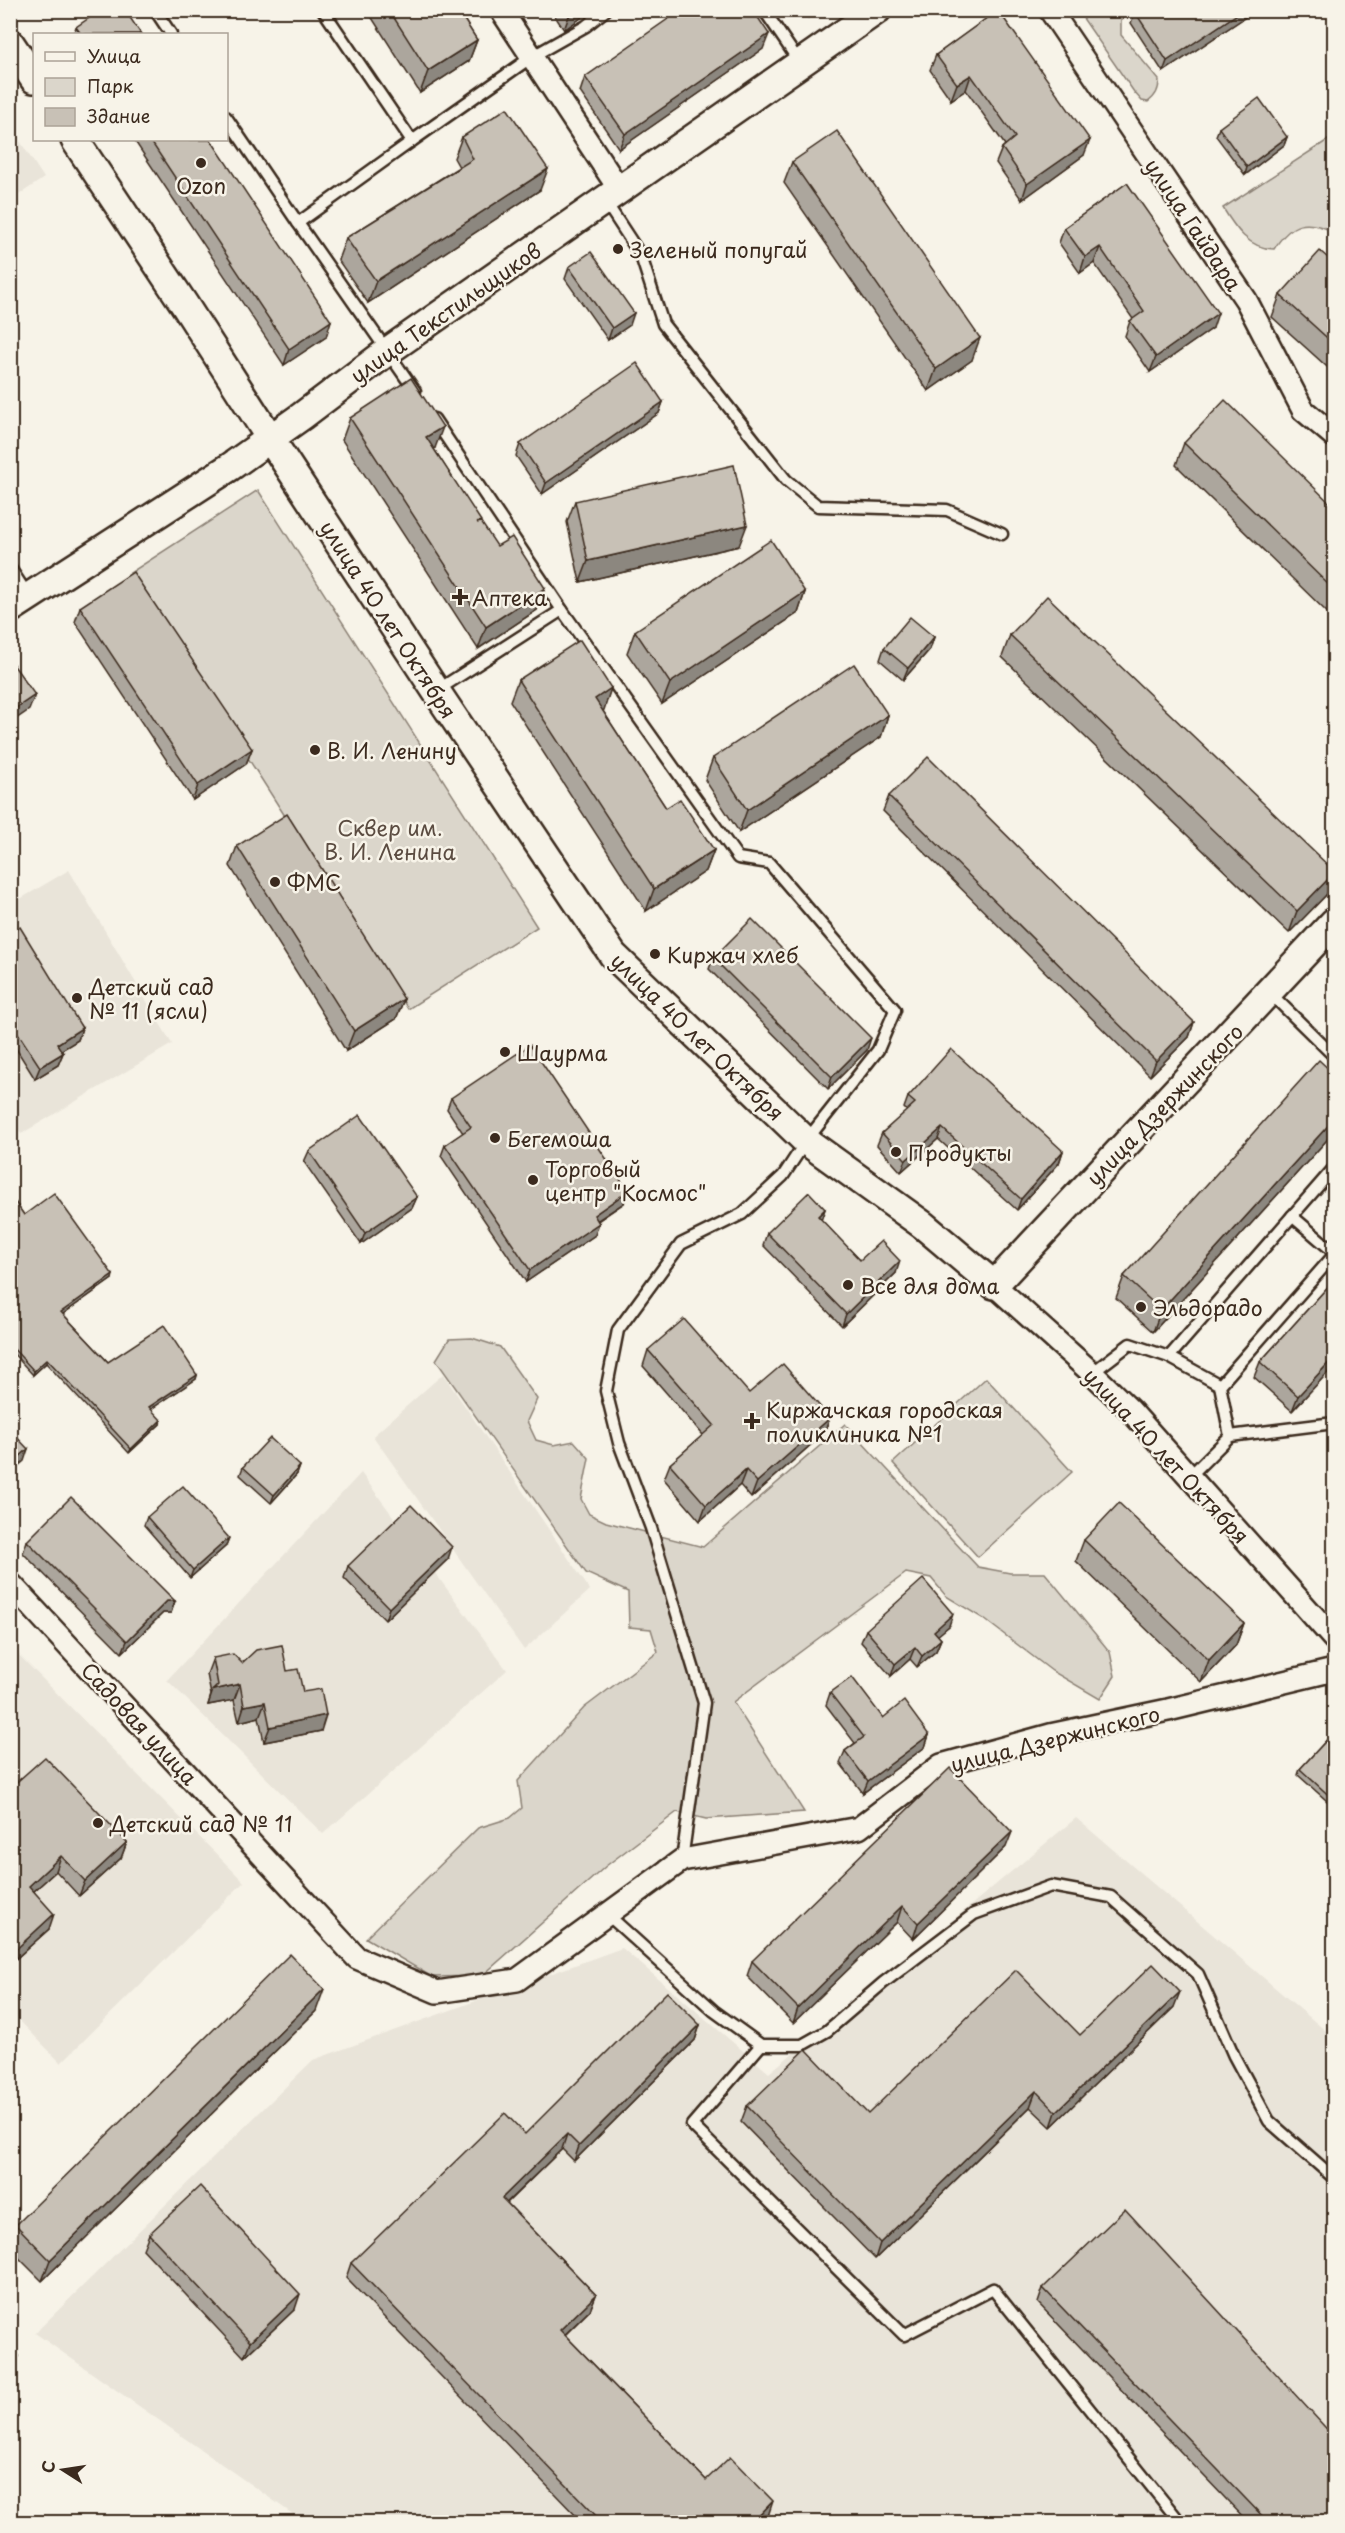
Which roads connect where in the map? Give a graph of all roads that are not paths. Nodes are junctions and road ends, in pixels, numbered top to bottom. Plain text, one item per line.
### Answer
1 (155, 10) edge
2 (323, 10) edge
3 (501, 10) edge
4 (606, 10) edge
5 (764, 10) edge
6 (877, 10) edge
7 (1050, 10) edge
8 (170, 33) edge
9 (10, 43) edge
10 (533, 56) junction
11 (800, 63) junction
12 (33, 78) edge
13 (228, 120) edge
14 (76, 141) edge
15 (412, 141) junction
16 (612, 194) junction
17 (298, 223) junction
18 (388, 351) junction
19 (1335, 436) edge
20 (270, 438) junction
21 (1002, 534) dead end
22 (10, 568) edge
23 (20, 603) edge
24 (562, 610) junction
25 (436, 692) junction
26 (1335, 922) edge
27 (1270, 993) junction
28 (1335, 1056) edge
29 (806, 1141) junction
30 (1335, 1168) edge
31 (1292, 1216) junction
32 (1335, 1254) edge
33 (994, 1285) junction
34 (1169, 1357) junction
35 (1092, 1372) junction
36 (1220, 1385) junction
37 (1335, 1423) edge
38 (1230, 1436) junction
39 (1190, 1476) junction
40 (10, 1583) edge
41 (1335, 1639) edge
42 (1335, 1670) edge
43 (682, 1860) junction
44 (607, 1914) junction
45 (437, 1992) joint
46 (761, 2045) junction
47 (1335, 2178) edge
48 (1180, 2523) edge

1 - 8 lane
2 - 15 lane
3 - 10 street
4 - 10 lane
5 - 11 lane
6 - 11 street, улица Текстильщиков
7 - 19 street, улица Гайдара
9 - 12 street
10 - 15 lane
10 - 16 street
11 - 16 street, улица Текстильщиков
13 - 17 lane
14 - 20 street, улица 40 лет Октября
15 - 17 lane
16 - 18 street, улица Текстильщиков
16 - 21 lane
17 - 18 lane
18 - 20 street, улица Текстильщиков
18 - 24 lane
20 - 23 street, улица Текстильщиков
20 - 25 street, улица 40 лет Октября
22 - 23 lane
24 - 25 lane
24 - 29 lane
25 - 29 street, улица 40 лет Октября
26 - 27 street, улица Дзержинского
27 - 28 lane
27 - 33 street, улица Дзержинского
29 - 33 street, улица 40 лет Октября
29 - 43 lane
30 - 31 lane
31 - 32 lane
31 - 34 lane
32 - 36 lane
33 - 35 street, улица 40 лет Октября
34 - 35 lane
34 - 36 lane
35 - 39 street, улица 40 лет Октября
36 - 38 lane
37 - 38 lane
38 - 39 lane
39 - 41 street, улица 40 лет Октября
40 - 45 street, Садовая улица
42 - 43 street, улица Дзержинского
43 - 44 street, улица Дзержинского
44 - 45 street, улица Дзержинского
44 - 46 lane
46 - 47 lane
46 - 48 lane

